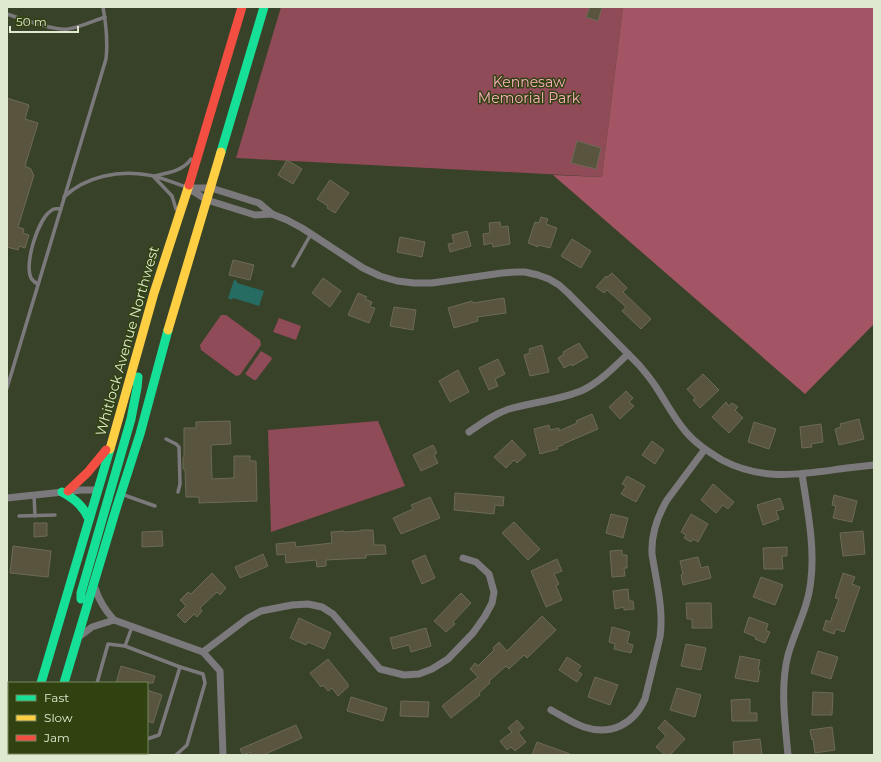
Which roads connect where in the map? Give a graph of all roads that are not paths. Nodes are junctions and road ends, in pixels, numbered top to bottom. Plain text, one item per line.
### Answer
1 (103, 7) edge
2 (242, 7) edge
3 (264, 7) edge
4 (7, 14) edge
5 (105, 17) junction
6 (203, 136) junction
7 (153, 176) junction
8 (188, 188) junction
9 (210, 188) junction
10 (64, 198) junction
11 (207, 200) junction
12 (60, 209) junction
13 (272, 214) junction
14 (178, 221) junction
15 (311, 234) junction
16 (293, 266) dead end
17 (38, 284) junction
18 (138, 349) junction
19 (628, 354) junction
20 (7, 388) edge
21 (469, 432) dead end
22 (166, 439) dead end
23 (112, 441) junction
24 (705, 449) junction
25 (874, 466) edge
26 (802, 474) junction
27 (98, 490) junction
28 (65, 492) junction
29 (110, 492) junction
30 (178, 492) dead end
31 (121, 494) junction
32 (34, 495) junction
33 (7, 498) edge
34 (155, 506) dead end
35 (55, 515) dead end
36 (19, 516) dead end
37 (35, 516) junction
38 (89, 519) junction
39 (463, 558) dead end
40 (93, 584) junction
41 (114, 620) junction
42 (81, 623) junction
43 (132, 627) junction
44 (76, 639) junction
45 (125, 646) junction
46 (203, 652) junction
47 (180, 667) junction
48 (41, 682) edge
49 (64, 682) edge
50 (96, 682) edge
51 (551, 710) dead end
52 (148, 739) edge
53 (176, 755) edge
54 (223, 755) edge
55 (788, 755) edge

1 - 5 lane
2 - 6 highway, Whitlock Avenue Northwest
3 - 9 highway
4 - 5 lane
5 - 10 lane
6 - 7 lane
6 - 8 highway, Whitlock Avenue Northwest
7 - 8 lane
7 - 10 lane
7 - 14 lane
8 - 9 street
8 - 11 street
8 - 14 highway, Whitlock Avenue Northwest
9 - 11 highway
9 - 13 street
10 - 12 lane
11 - 13 street
11 - 31 highway
12 - 17 lane
12 - 17 lane
13 - 15 street
14 - 18 highway, Whitlock Avenue Northwest
15 - 16 lane
15 - 19 street
17 - 20 lane
18 - 23 highway, Whitlock Avenue Northwest
18 - 29 highway
19 - 21 street
19 - 24 street
22 - 30 lane
23 - 27 highway, Whitlock Avenue Northwest
23 - 28 highway
24 - 26 street
24 - 51 street
25 - 26 street
26 - 55 street
27 - 28 street
27 - 29 street
27 - 38 highway, Whitlock Avenue Northwest
28 - 32 street
28 - 38 highway
29 - 31 street
29 - 42 highway
31 - 34 lane
31 - 40 highway
32 - 33 street
32 - 37 lane
35 - 37 lane
36 - 37 lane
38 - 48 highway, Whitlock Avenue Northwest
39 - 46 street
40 - 41 street
40 - 42 highway
41 - 43 street
41 - 44 street
42 - 44 highway
43 - 45 lane
43 - 46 street
44 - 49 highway
45 - 47 lane
45 - 50 lane
46 - 54 street
47 - 52 lane
47 - 53 lane

